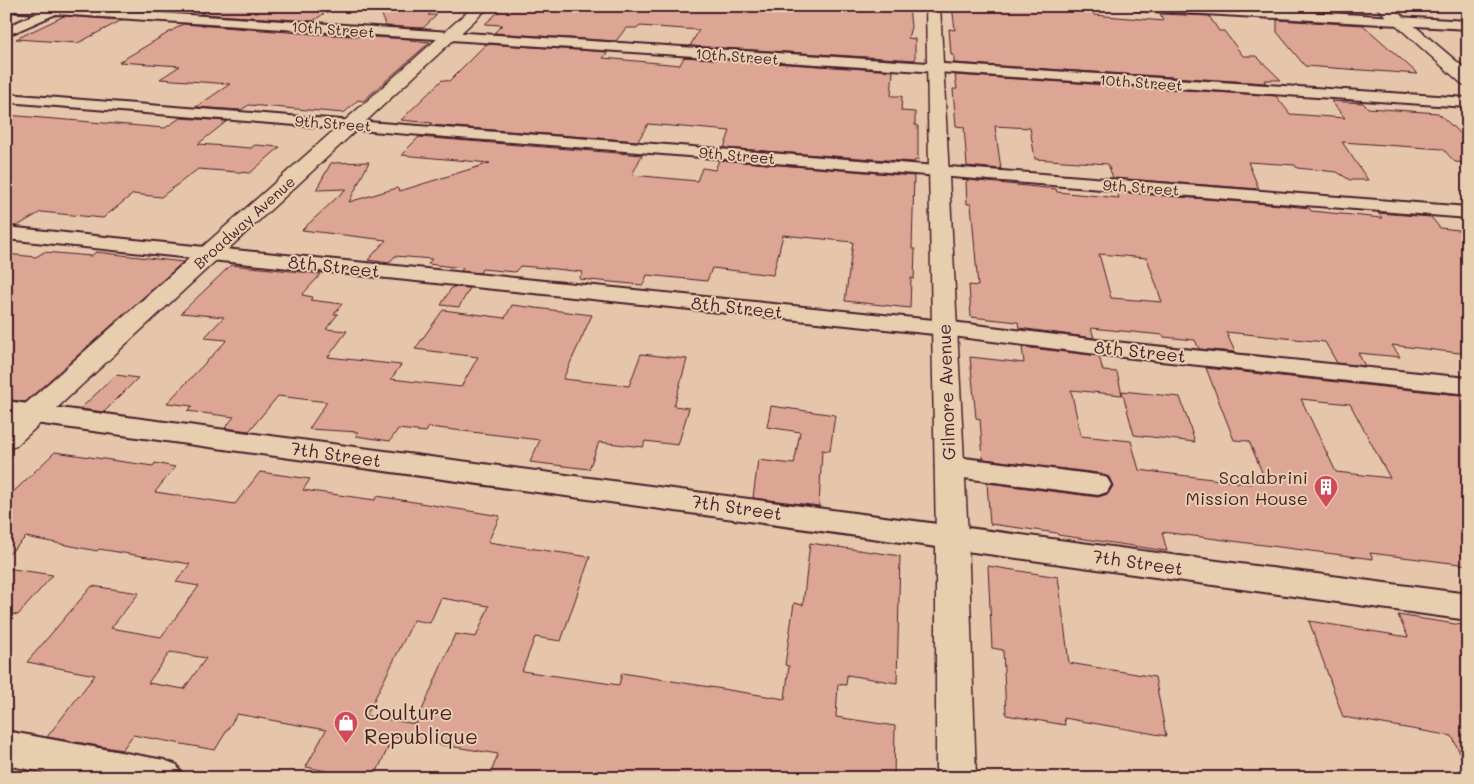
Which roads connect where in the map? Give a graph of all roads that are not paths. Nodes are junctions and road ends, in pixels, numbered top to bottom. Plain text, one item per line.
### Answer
1 (483, 6) edge
2 (933, 6) edge
3 (1136, 6) edge
4 (1382, 6) edge
5 (6, 7) edge
6 (58, 8) edge
7 (1400, 21) junction
8 (1468, 25) edge
9 (6, 32) edge
10 (448, 37) junction
11 (936, 69) junction
12 (1468, 80) edge
13 (6, 98) edge
14 (1468, 103) edge
15 (352, 125) junction
16 (940, 171) junction
17 (1468, 212) edge
18 (6, 233) edge
19 (210, 253) junction
20 (944, 328) junction
21 (1468, 386) edge
22 (19, 412) edge
23 (6, 438) edge
24 (948, 466) junction
25 (1098, 485) dead end
26 (952, 537) junction
27 (1468, 607) edge
28 (6, 748) edge
29 (164, 778) edge
30 (956, 778) edge

1 - 10 main road, Broadway Avenue
2 - 11 main road, Gilmore Avenue
3 - 7 street
4 - 7 main road
5 - 6 street, 10th Street
6 - 9 street
6 - 10 street, 10th Street
7 - 8 street
7 - 12 main road
10 - 11 street, 10th Street
10 - 15 main road, Broadway Avenue
11 - 14 street, 10th Street
11 - 16 main road, Gilmore Avenue
13 - 15 street, 9th Street
15 - 16 street, 9th Street
15 - 19 main road, Broadway Avenue
16 - 17 street, 9th Street
16 - 20 main road, Gilmore Avenue
18 - 19 street, 8th Street
19 - 20 street, 8th Street
19 - 22 main road, Broadway Avenue
20 - 21 street, 8th Street
20 - 24 main road, Gilmore Avenue
22 - 23 main road, Broadway Avenue
22 - 26 street, 7th Street
24 - 25 street
24 - 26 main road, Gilmore Avenue
26 - 27 street, 7th Street
26 - 30 main road, Gilmore Avenue
28 - 29 street

